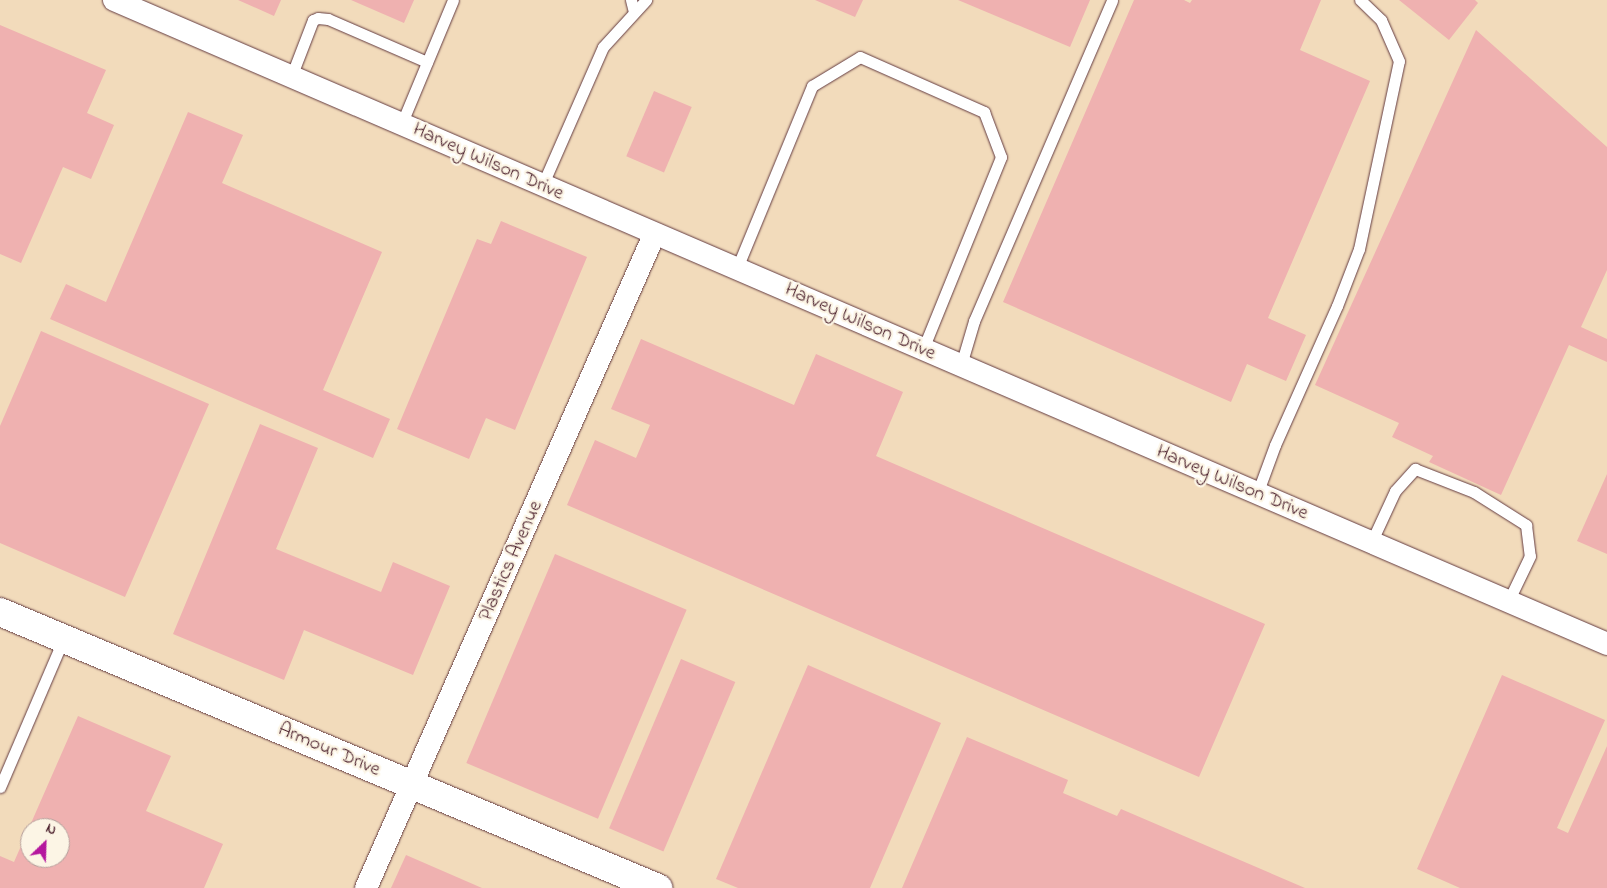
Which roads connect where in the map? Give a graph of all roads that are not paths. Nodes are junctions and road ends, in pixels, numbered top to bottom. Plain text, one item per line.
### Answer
1 (114, 0) edge
2 (453, 0) edge
3 (631, 0) edge
4 (646, 0) edge
5 (1112, 0) edge
6 (1360, 0) edge
7 (634, 12) junction
8 (427, 62) junction
9 (291, 77) junction
10 (401, 124) junction
11 (542, 186) junction
12 (654, 235) junction
13 (737, 268) junction
14 (923, 349) junction
15 (961, 366) junction
16 (1256, 494) junction
17 (1371, 543) junction
18 (1508, 602) junction
19 (0, 612) edge
20 (63, 640) junction
21 (1607, 644) edge
22 (412, 785) junction
23 (0, 787) edge
24 (366, 888) edge
25 (658, 888) edge

1 - 9 street, Harvey Wilson Drive
2 - 8 lane
3 - 7 lane
4 - 7 lane
5 - 15 lane
6 - 16 lane
7 - 11 lane
8 - 9 lane
8 - 10 lane
9 - 10 street, Harvey Wilson Drive
10 - 11 street, Harvey Wilson Drive
11 - 12 street, Harvey Wilson Drive
12 - 13 street, Harvey Wilson Drive
12 - 22 street, Plastics Avenue
13 - 14 street, Harvey Wilson Drive
13 - 14 lane
14 - 15 street, Harvey Wilson Drive
15 - 16 street, Harvey Wilson Drive
16 - 17 street, Harvey Wilson Drive
17 - 18 street, Harvey Wilson Drive
17 - 18 lane
18 - 21 street, Harvey Wilson Drive
19 - 20 street, Armour Drive
20 - 22 street, Armour Drive
20 - 23 lane
22 - 24 street, Plastics Avenue
22 - 25 street, Armour Drive

